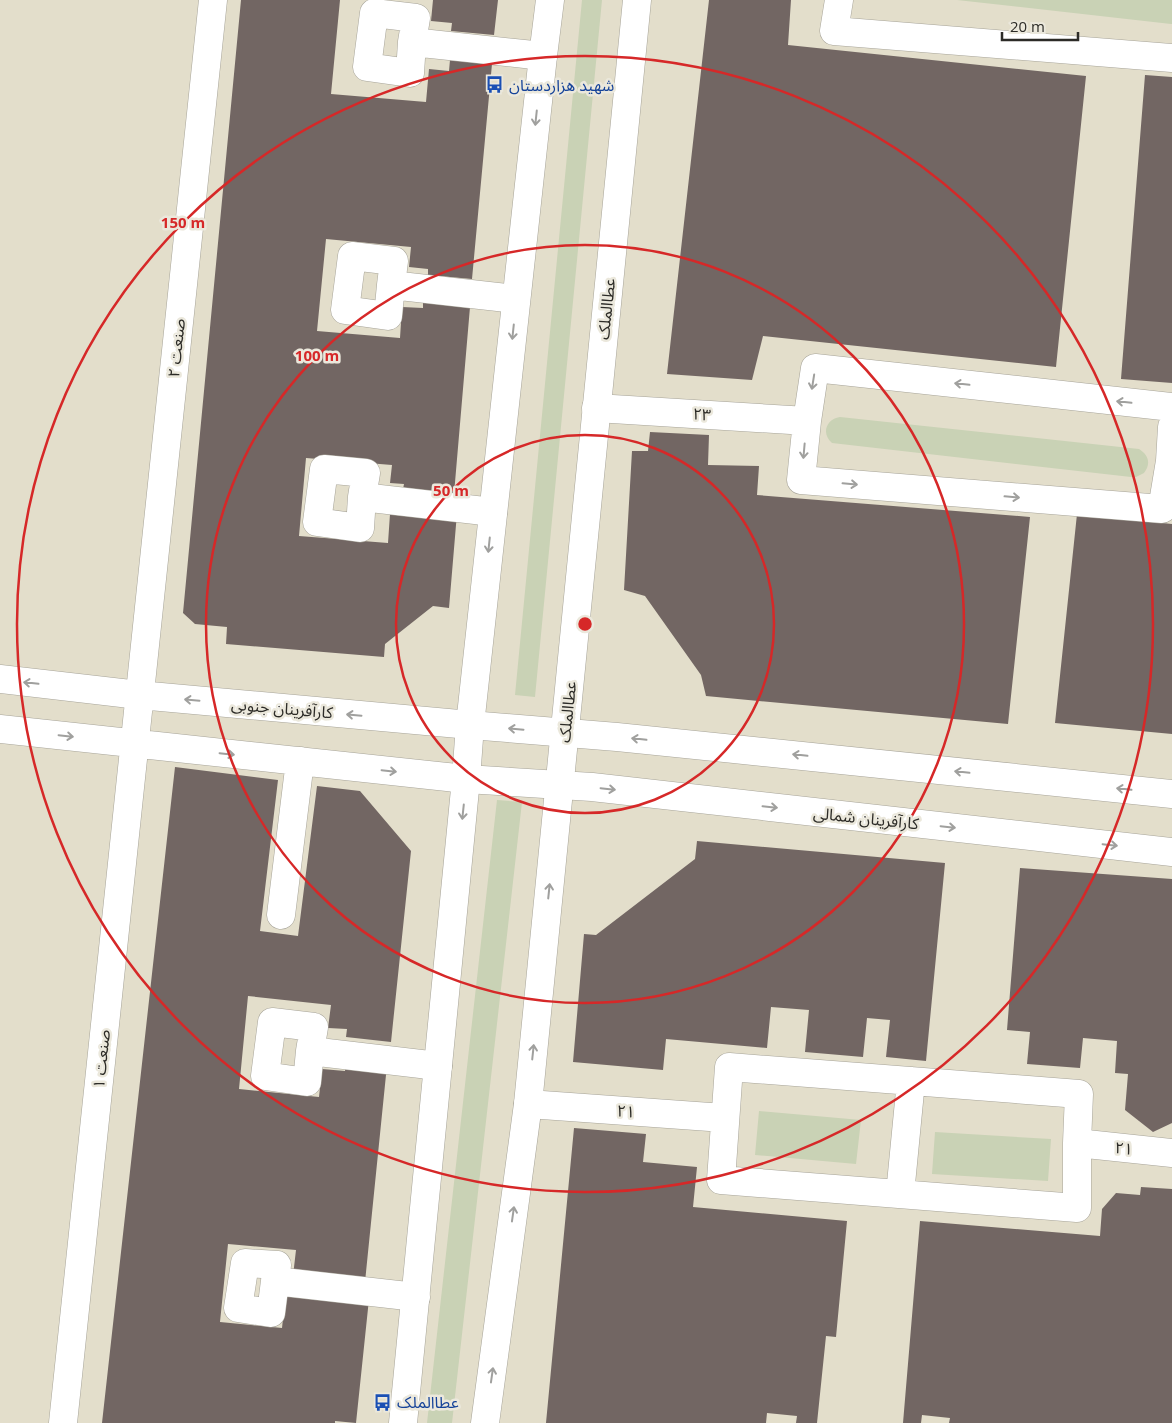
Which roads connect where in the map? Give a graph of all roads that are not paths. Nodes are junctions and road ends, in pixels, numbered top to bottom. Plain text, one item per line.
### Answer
1 (213, 0) edge
2 (550, 0) edge
3 (637, 0) edge
4 (839, 0) edge
5 (412, 42) dead end
6 (543, 56) junction
7 (1172, 58) edge
8 (391, 285) dead end
9 (516, 300) junction
10 (1172, 407) edge
11 (596, 408) junction
12 (807, 421) junction
13 (1172, 427) edge
14 (1171, 462) edge
15 (362, 497) dead end
16 (493, 512) junction
17 (0, 679) edge
18 (139, 695) junction
19 (470, 725) junction
20 (0, 729) edge
21 (565, 733) junction
22 (135, 744) junction
23 (300, 761) junction
24 (466, 779) junction
25 (560, 785) junction
26 (1172, 794) edge
27 (1172, 852) edge
28 (281, 915) dead end
29 (310, 1051) dead end
30 (438, 1066) junction
31 (911, 1081) junction
32 (528, 1104) junction
33 (724, 1118) junction
34 (1076, 1143) junction
35 (1172, 1153) edge
36 (900, 1194) junction
37 (275, 1281) dead end
38 (416, 1297) junction
39 (63, 1423) edge
40 (403, 1423) edge
41 (485, 1423) edge

1 - 18 street, صنعت ۲
2 - 6 street
3 - 11 street, عطاالملک
4 - 7 street
5 - 6 street
6 -> 9 street
8 - 9 street
9 -> 16 street
10 -> 12 street
11 - 12 street, ۲۳
11 - 21 street, عطاالملک
12 -> 14 street
13 - 14 street
15 - 16 street
16 -> 19 street
18 -> 17 street, کارآفرینان جنوبی
19 -> 18 street, کارآفرینان جنوبی
18 - 22 street, صنعت ۱
21 -> 19 street, کارآفرینان جنوبی
19 - 24 street
20 -> 22 street
21 - 25 street, عطاالملک
26 -> 21 street
22 -> 23 street
22 - 39 street, صنعت ۱
23 -> 24 street
23 - 28 street
24 - 25 street
24 -> 30 street
25 -> 27 street, کارآفرینان شمالی
32 -> 25 street, عطاالملک
29 - 30 street
30 - 38 street
31 - 33 street
31 - 34 street
31 - 36 street
32 - 33 street, ۲۱
41 -> 32 street, عطاالملک
33 - 36 street
34 - 35 street, ۲۱
34 - 36 street
37 - 38 street
38 - 40 street

